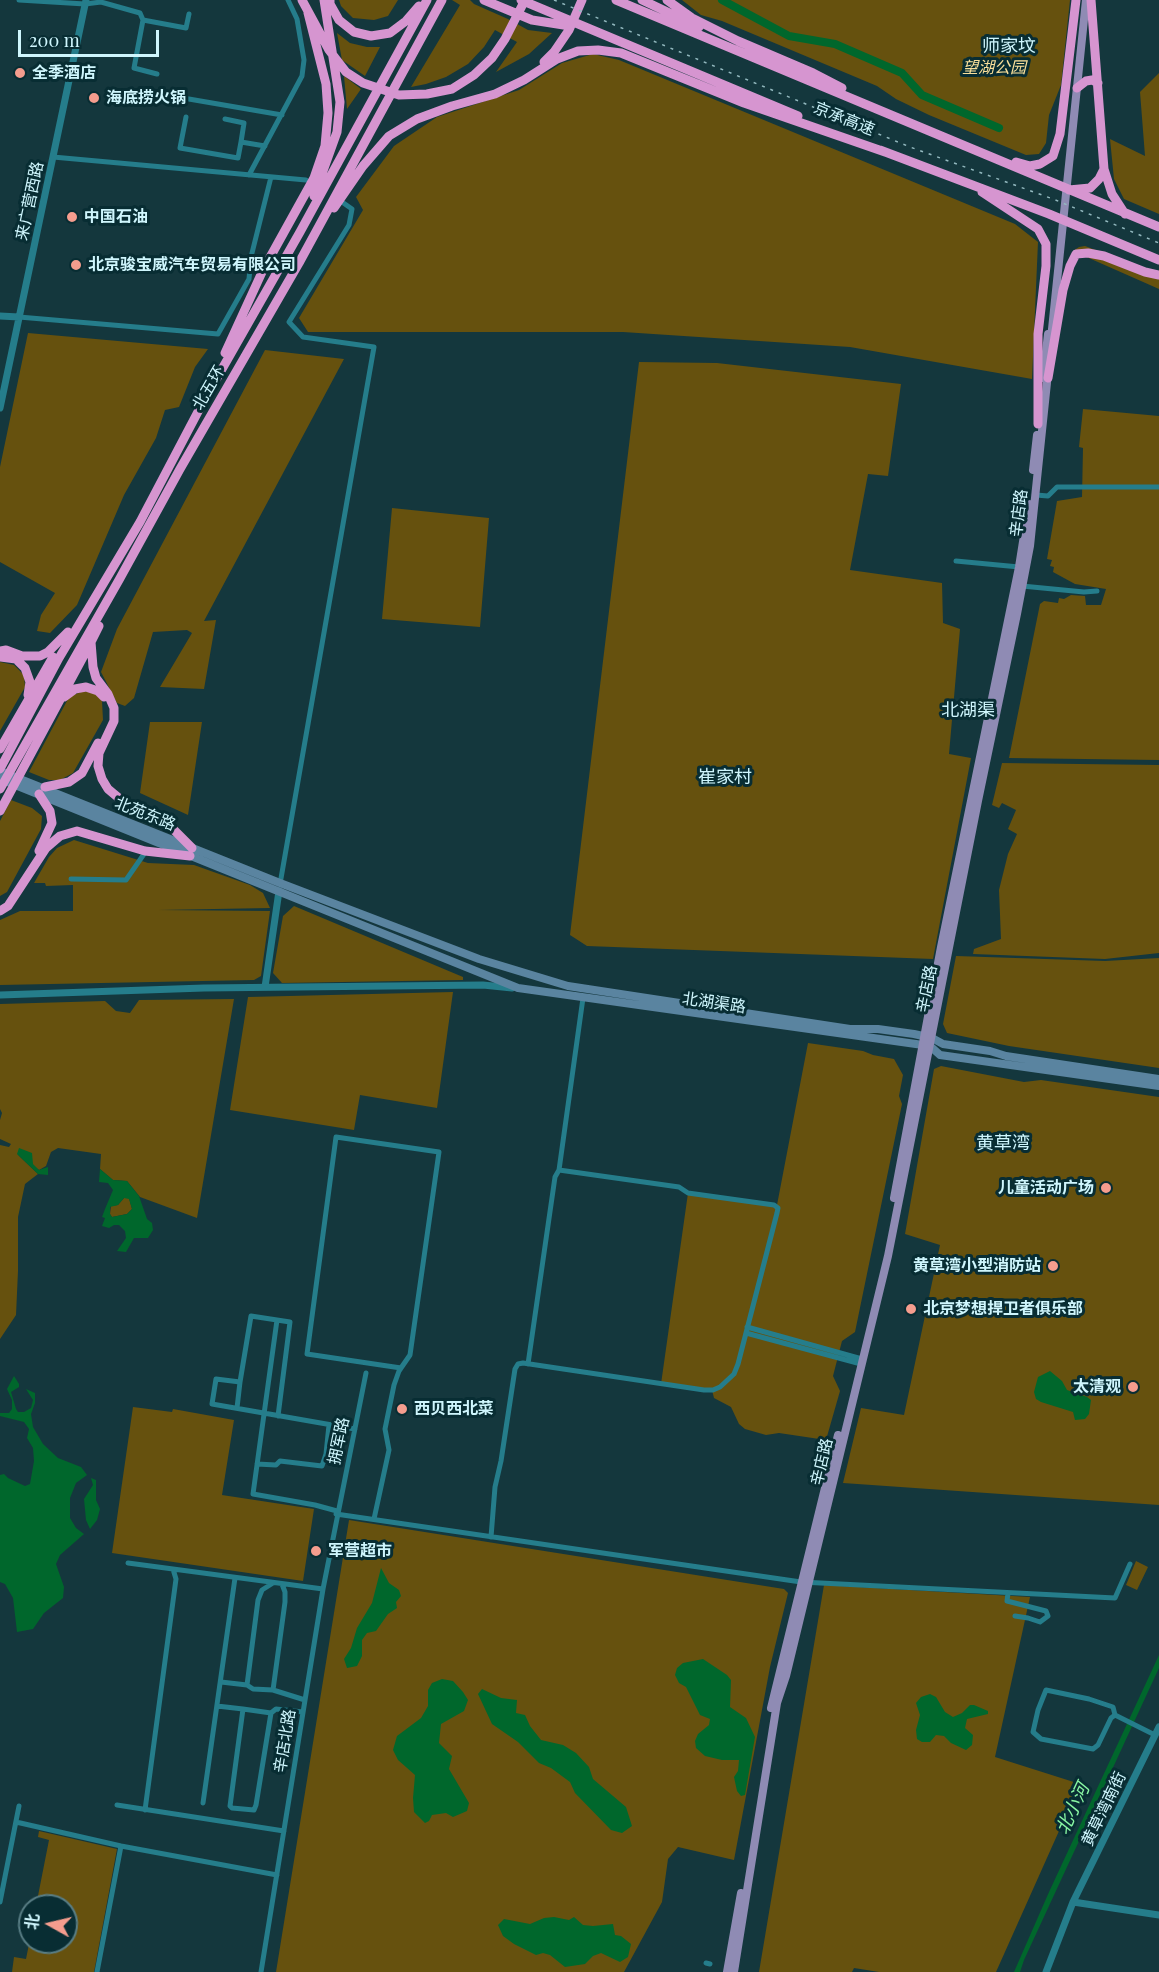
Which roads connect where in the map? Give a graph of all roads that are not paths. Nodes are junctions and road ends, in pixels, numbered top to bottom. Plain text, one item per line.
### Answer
1 (19, 0) edge
2 (288, 0) edge
3 (302, 0) edge
4 (324, 0) edge
5 (330, 0) edge
6 (425, 0) edge
7 (442, 0) edge
8 (484, 0) edge
9 (523, 0) edge
10 (582, 0) edge
11 (616, 0) edge
12 (642, 0) edge
13 (667, 0) edge
14 (1077, 0) edge
15 (1086, 0) edge
16 (1090, 0) edge
17 (101, 1) edge
18 (86, 2) edge
19 (308, 13) junction
20 (189, 14) dead end
21 (142, 21) junction
22 (583, 27) junction
23 (738, 41) junction
24 (157, 74) dead end
25 (524, 80) junction
26 (1098, 83) junction
27 (1077, 88) junction
28 (183, 98) dead end
29 (886, 112) junction
30 (282, 115) junction
31 (186, 117) dead end
32 (225, 119) dead end
33 (241, 142) junction
34 (265, 146) junction
35 (885, 152) junction
36 (53, 157) junction
37 (993, 157) junction
38 (1104, 169) junction
39 (249, 175) junction
40 (271, 177) junction
41 (306, 180) dead end
42 (970, 184) junction
43 (1071, 192) junction
44 (342, 202) dead end
45 (1125, 214) junction
46 (1159, 227) edge
47 (300, 232) junction
48 (1159, 260) edge
49 (298, 263) junction
50 (1159, 275) edge
51 (0, 315) edge
52 (19, 317) junction
53 (1050, 375) junction
54 (201, 406) junction
55 (0, 408) edge
56 (1038, 424) junction
57 (1159, 487) edge
58 (1036, 495) junction
59 (956, 561) dead end
60 (1019, 567) junction
61 (119, 580) junction
62 (105, 581) junction
63 (1022, 586) junction
64 (1097, 591) dead end
65 (68, 632) junction
66 (91, 642) junction
67 (1007, 645) junction
68 (2, 651) edge
69 (62, 698) junction
70 (27, 701) junction
71 (0, 749) edge
72 (0, 770) edge
73 (0, 778) edge
74 (0, 789) edge
75 (42, 790) junction
76 (0, 811) edge
77 (191, 852) junction
78 (144, 854) dead end
79 (71, 879) dead end
80 (280, 887) junction
81 (0, 909) edge
82 (265, 987) junction
83 (518, 988) junction
84 (0, 995) edge
85 (583, 998) junction
86 (927, 1042) junction
87 (1159, 1079) edge
88 (1159, 1086) edge
89 (559, 1170) junction
90 (277, 1320) junction
91 (747, 1330) junction
92 (859, 1361) junction
93 (528, 1364) junction
94 (401, 1368) junction
95 (366, 1373) dead end
96 (240, 1382) junction
97 (237, 1408) junction
98 (264, 1414) junction
99 (278, 1416) junction
100 (329, 1425) junction
101 (355, 1429) junction
102 (258, 1464) junction
103 (337, 1512) junction
104 (374, 1519) junction
105 (491, 1537) junction
106 (128, 1563) dead end
107 (1130, 1564) dead end
108 (173, 1569) junction
109 (235, 1578) junction
110 (805, 1582) junction
111 (273, 1583) junction
112 (282, 1584) junction
113 (323, 1589) junction
114 (1008, 1593) junction
115 (1015, 1616) dead end
116 (221, 1682) junction
117 (246, 1685) junction
118 (273, 1690) junction
119 (305, 1700) junction
120 (217, 1706) junction
121 (243, 1709) junction
122 (303, 1712) junction
123 (271, 1713) junction
124 (1115, 1716) junction
125 (1159, 1727) edge
126 (1155, 1735) junction
127 (203, 1803) dead end
128 (117, 1805) dead end
129 (19, 1806) dead end
130 (145, 1810) junction
131 (16, 1822) junction
132 (284, 1831) junction
133 (121, 1846) junction
134 (277, 1875) junction
135 (0, 1902) edge
136 (1073, 1902) junction
137 (1159, 1915) edge
138 (97, 1972) edge
139 (261, 1972) edge
140 (728, 1972) edge
141 (734, 1972) edge
142 (1046, 1972) edge

1 - 18 street
2 - 30 street
3 - 19 highway
4 - 47 highway
5 - 6 highway
6 - 47 highway, 北五环
7 - 49 highway, 北五环
8 - 22 highway
9 - 19 highway
9 - 22 highway, 京承高速
10 - 25 highway
11 - 29 highway, 京承高速
12 - 23 highway
13 - 23 highway
14 - 37 highway
14 - 56 main road, 辛店路
15 - 27 main road, 辛店路
16 - 26 highway
17 - 18 street
17 - 21 street
18 - 36 street, 来广营西路
19 - 54 highway
20 - 21 street
21 - 24 street
22 - 35 highway, 京承高速
23 - 29 highway
25 - 35 highway
25 - 49 highway
26 - 27 highway
26 - 38 highway
27 - 53 main road, 辛店路
28 - 30 street
29 - 37 highway, 京承高速
30 - 34 street
31 - 33 street
32 - 33 street
33 - 34 street
34 - 39 street
35 - 42 highway, 京承高速
36 - 39 street
36 - 52 street, 来广营西路
37 - 43 highway, 京承高速
38 - 43 highway
38 - 45 highway
39 - 40 street
40 - 41 street
40 - 52 street
42 - 48 highway, 京承高速
42 - 56 highway
43 - 45 highway, 京承高速
44 - 80 street
45 - 46 highway, 京承高速
47 - 54 highway, 北五环
49 - 61 highway, 北五环
50 - 53 highway
51 - 52 street
52 - 55 street, 来广营西路
53 - 58 main road, 辛店路
54 - 62 highway, 北五环
56 - 60 main road, 辛店路
57 - 58 street
58 - 63 main road, 辛店路
59 - 60 street
60 - 67 main road, 辛店路
61 - 66 highway
61 - 74 highway, 北五环
62 - 65 highway
62 - 72 highway, 北五环
63 - 64 street
63 - 67 main road, 辛店路
65 - 68 highway
65 - 70 highway
66 - 69 highway
66 - 77 highway
67 - 86 main road, 辛店路
68 - 70 highway
69 - 75 highway
69 - 76 highway
70 - 71 highway
72 - 75 main road, 北苑东路
73 - 75 main road, 北苑东路
75 - 77 main road, 北苑东路
75 - 81 highway
77 - 80 main road, 北苑东路
77 - 81 highway
78 - 79 street
80 - 82 street
80 - 83 main road, 北湖渠路
80 - 86 main road, 北湖渠路
82 - 83 street
82 - 84 street
83 - 85 main road, 北湖渠路
85 - 86 main road, 北湖渠路
85 - 89 street
86 - 87 main road, 北湖渠路
86 - 88 main road, 北湖渠路
86 - 92 main road, 辛店路
89 - 91 street
89 - 93 street
90 - 96 street
90 - 98 street
90 - 99 street
91 - 92 street
91 - 93 street
92 - 110 main road, 辛店路
93 - 105 street
94 - 94 street
94 - 104 street
95 - 101 street, 拥军路
96 - 97 street
96 - 97 street
97 - 98 street
98 - 99 street
98 - 102 street
99 - 100 street
100 - 101 street
100 - 102 street
101 - 103 street, 拥军路
102 - 103 street
103 - 104 street
103 - 113 street, 辛店北路
104 - 105 street
105 - 110 street
106 - 108 street
107 - 114 street
108 - 109 street
108 - 130 street
109 - 111 street
109 - 116 street
110 - 114 street
110 - 140 main road, 辛店路
110 - 141 main road, 辛店路
111 - 112 street
111 - 117 street
112 - 113 street
112 - 118 street
113 - 119 street, 辛店北路
114 - 115 street
116 - 117 street
116 - 120 street
117 - 118 street
118 - 119 street
119 - 122 street, 辛店北路
120 - 121 street
120 - 127 street
121 - 123 street
121 - 123 street
122 - 123 street
122 - 132 street, 辛店北路
124 - 124 street
124 - 126 street
125 - 126 street, 黄草湾南街
126 - 136 street, 黄草湾南街
128 - 130 street
129 - 131 street
130 - 132 street
131 - 133 street
131 - 135 street
132 - 134 street, 辛店北路
133 - 134 street
133 - 138 street
134 - 139 street, 辛店北路
136 - 137 street
136 - 142 street, 黄草湾南街

